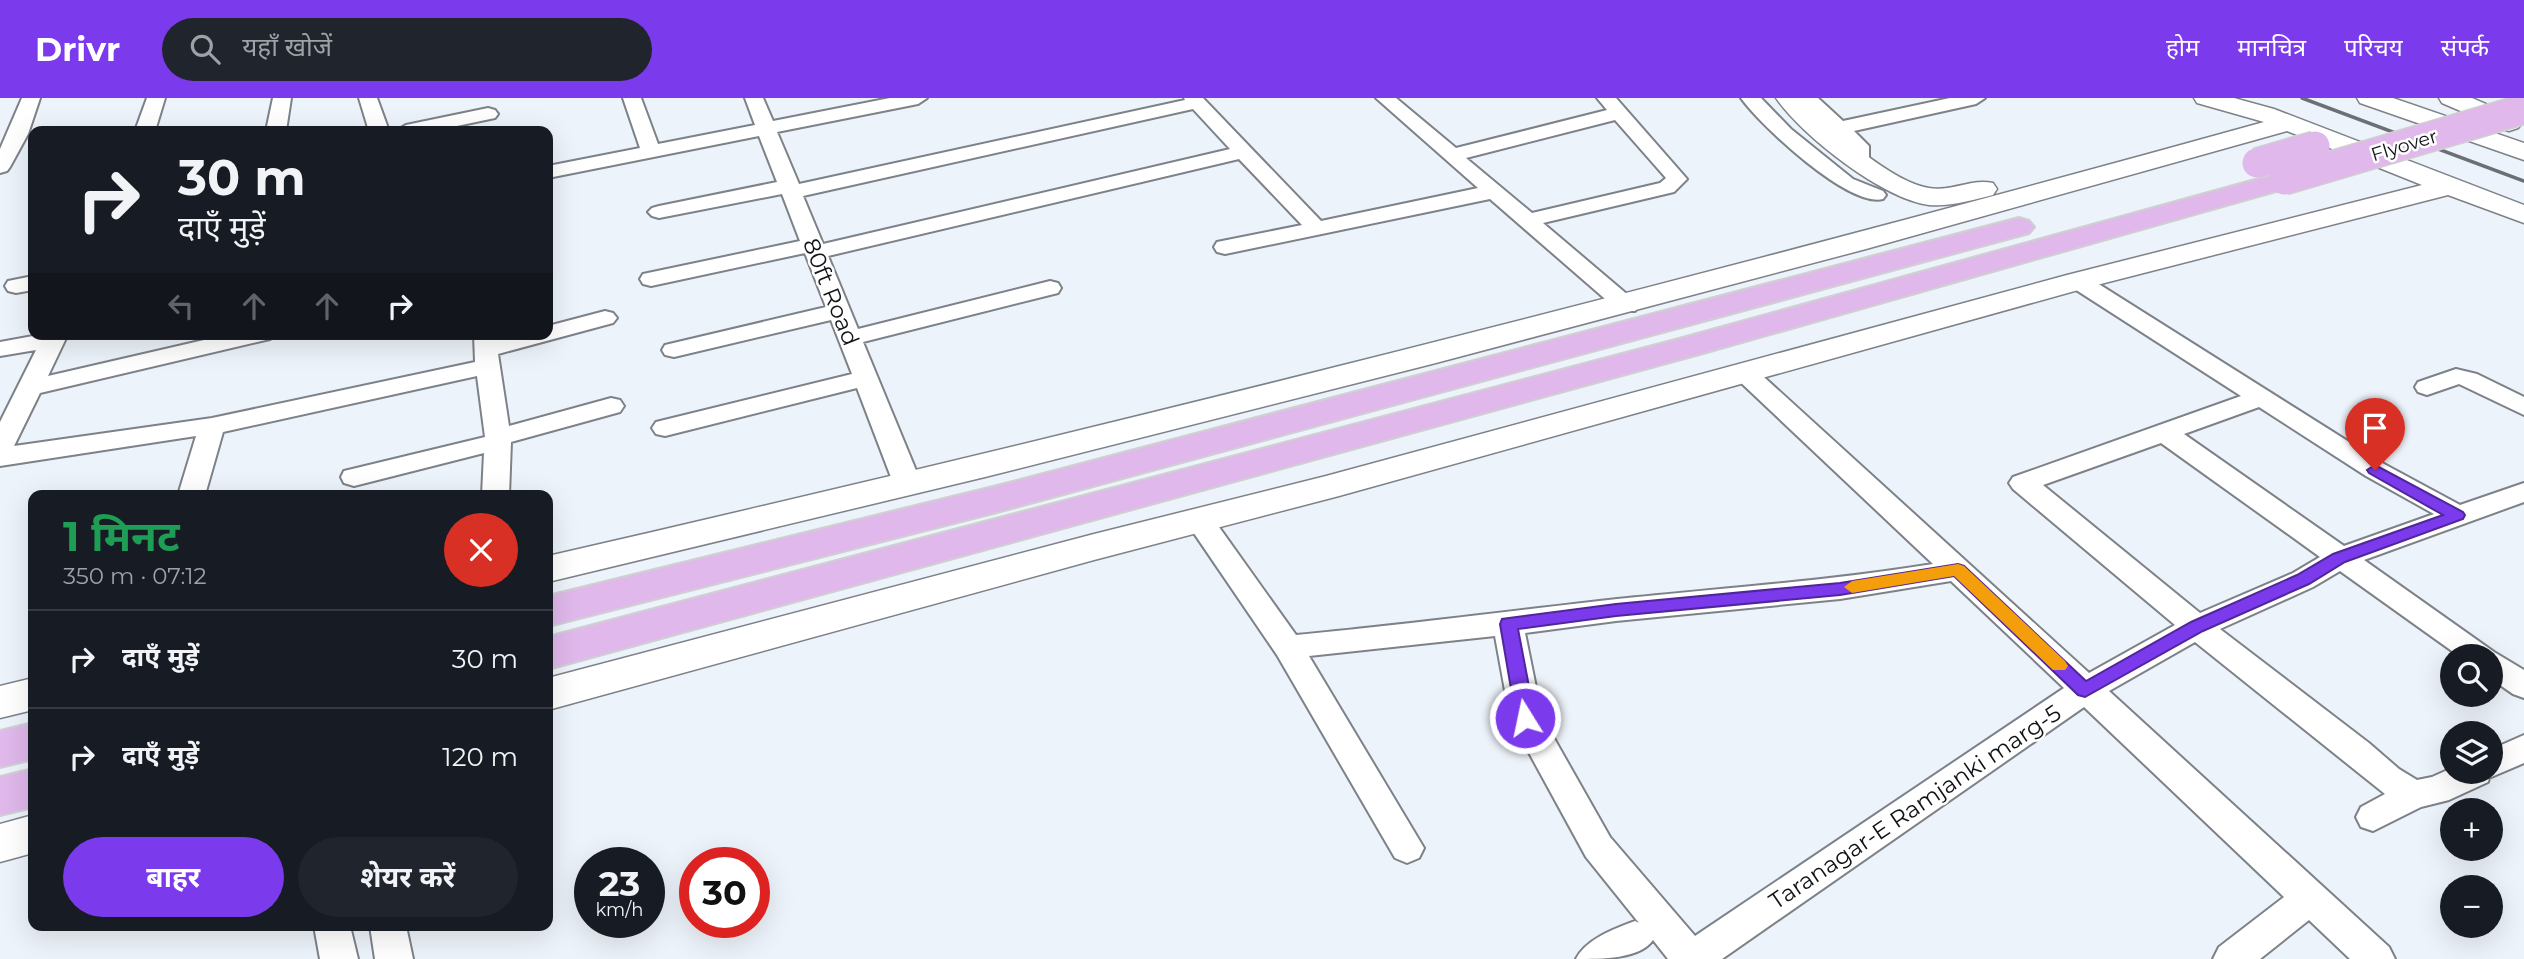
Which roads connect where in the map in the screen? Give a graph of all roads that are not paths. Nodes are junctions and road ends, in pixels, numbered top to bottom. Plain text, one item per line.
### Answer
1 (32, 98) edge
2 (156, 98) edge
3 (282, 98) edge
4 (368, 98) edge
5 (632, 98) edge
6 (754, 98) edge
7 (918, 98) edge
8 (1385, 98) edge
9 (2206, 98) edge
10 (2451, 98) edge
11 (2478, 98) edge
12 (1963, 99) edge
13 (1195, 100) edge
14 (1779, 100) edge
15 (2383, 100) edge
16 (1613, 106) edge
17 (2524, 109) edge
18 (488, 115) edge
19 (147, 126) edge
20 (277, 126) edge
21 (377, 126) edge
22 (432, 126) edge
23 (2524, 126) edge
24 (766, 127) junction
25 (1839, 128) junction
26 (2256, 129) edge
27 (9, 135) edge
28 (2517, 146) edge
29 (652, 151) junction
30 (1246, 151) junction
31 (1453, 155) junction
32 (1859, 160) junction
33 (0, 167) edge
34 (553, 171) edge
35 (2446, 187) junction
36 (790, 189) junction
37 (1496, 191) junction
38 (2379, 203) junction
39 (659, 212) dead end
40 (2524, 215) edge
41 (1529, 220) junction
42 (1320, 228) junction
43 (1870, 240) junction
44 (1224, 247) dead end
45 (814, 248) junction
46 (651, 279) dead end
47 (2078, 281) junction
48 (1050, 288) dead end
49 (1627, 306) junction
50 (839, 311) junction
51 (605, 318) dead end
52 (553, 332) edge
53 (849, 338) junction
54 (41, 340) edge
55 (54, 340) edge
56 (236, 340) edge
57 (524, 340) edge
58 (0, 349) edge
59 (487, 350) edge
60 (674, 350) dead end
61 (1745, 373) junction
62 (866, 378) junction
63 (31, 387) junction
64 (2427, 387) dead end
65 (2263, 397) junction
66 (611, 407) dead end
67 (2524, 407) edge
68 (212, 426) junction
69 (665, 428) dead end
70 (2164, 433) junction
71 (497, 440) junction
72 (0, 448) edge
73 (0, 457) edge
74 (354, 477) dead end
75 (908, 485) junction
76 (193, 490) edge
77 (496, 490) edge
78 (2524, 492) edge
79 (2457, 515) junction
80 (1199, 520) junction
81 (2339, 558) junction
82 (553, 568) edge
83 (1958, 570) junction
84 (553, 610) edge
85 (1508, 624) junction
86 (2197, 627) junction
87 (2464, 644) edge
88 (1288, 647) junction
89 (553, 652) edge
90 (2503, 671) edge
91 (2524, 686) edge
92 (2085, 690) junction
93 (553, 693) edge
94 (28, 695) edge
95 (0, 702) edge
96 (28, 742) edge
97 (2524, 748) edge
98 (0, 750) edge
99 (2503, 758) edge
100 (2450, 784) edge
101 (28, 789) edge
102 (2414, 794) junction
103 (0, 796) edge
104 (2373, 817) dead end
105 (28, 835) edge
106 (0, 843) edge
107 (1407, 848) dead end
108 (2310, 898) junction
109 (333, 931) edge
110 (389, 931) edge
111 (1635, 938) dead end
112 (339, 959) edge
113 (394, 959) edge
114 (1595, 959) edge
115 (1692, 959) edge
116 (2232, 959) edge
117 (2376, 959) edge

1 - 27 street
2 - 19 street
3 - 20 street
4 - 21 street
5 - 29 street
6 - 24 street, 80ft Road
7 - 24 street
8 - 31 street
9 - 26 street
10 - 23 street
11 - 26 highway, Flyover, bridge
12 - 25 street
13 - 30 street
13 - 36 street
14 - 25 street
14 - 32 street
14 - 43 street
15 - 28 street
16 - 31 street
16 - 41 street
17 - 26 highway, Flyover, bridge
18 - 22 street
24 - 29 street
24 - 36 street, 80ft Road
25 - 32 street
26 - 32 street
26 - 35 street
26 - 38 street
26 - 43 street
26 - 84 highway
26 - 89 highway
27 - 33 street
29 - 34 street
30 - 42 street
30 - 45 street
31 - 37 street
35 - 38 street
35 - 40 street
36 - 39 street
36 - 45 street, 80ft Road
37 - 41 street
37 - 42 street
38 - 47 street
41 - 49 street
42 - 44 street
43 - 49 street
45 - 46 street
45 - 50 street, 80ft Road
47 - 61 street
47 - 65 street
48 - 53 street
49 - 75 street
50 - 53 street, 80ft Road
50 - 60 street
51 - 52 street
53 - 62 street, 80ft Road
54 - 58 street
55 - 63 street
56 - 63 street
57 - 59 street
59 - 68 street
59 - 71 street
61 - 80 street
61 - 83 street
62 - 69 street
62 - 75 street, 80ft Road
63 - 72 street
64 - 67 street
65 - 70 street
65 - 79 street
66 - 71 street
68 - 73 street
68 - 76 street
70 - 81 street
70 - 86 street
71 - 74 street
71 - 77 street
75 - 82 street
78 - 79 street, Taranagar-E Ramjanki marg-5
79 - 81 street, Taranagar-E Ramjanki marg-5
80 - 88 street
80 - 93 street
81 - 86 street, Taranagar-E Ramjanki marg-5
81 - 87 street
83 - 85 street
83 - 92 street
85 - 88 street
85 - 115 street
86 - 92 street, Taranagar-E Ramjanki marg-5
86 - 102 street
88 - 107 street
90 - 91 street
92 - 108 street
92 - 115 street, Taranagar-E Ramjanki marg-5
94 - 95 street
96 - 98 highway
97 - 99 street
100 - 102 street
101 - 103 highway
102 - 104 street
105 - 106 street
108 - 116 street
108 - 117 street
109 - 112 street
110 - 113 street
111 - 114 street

